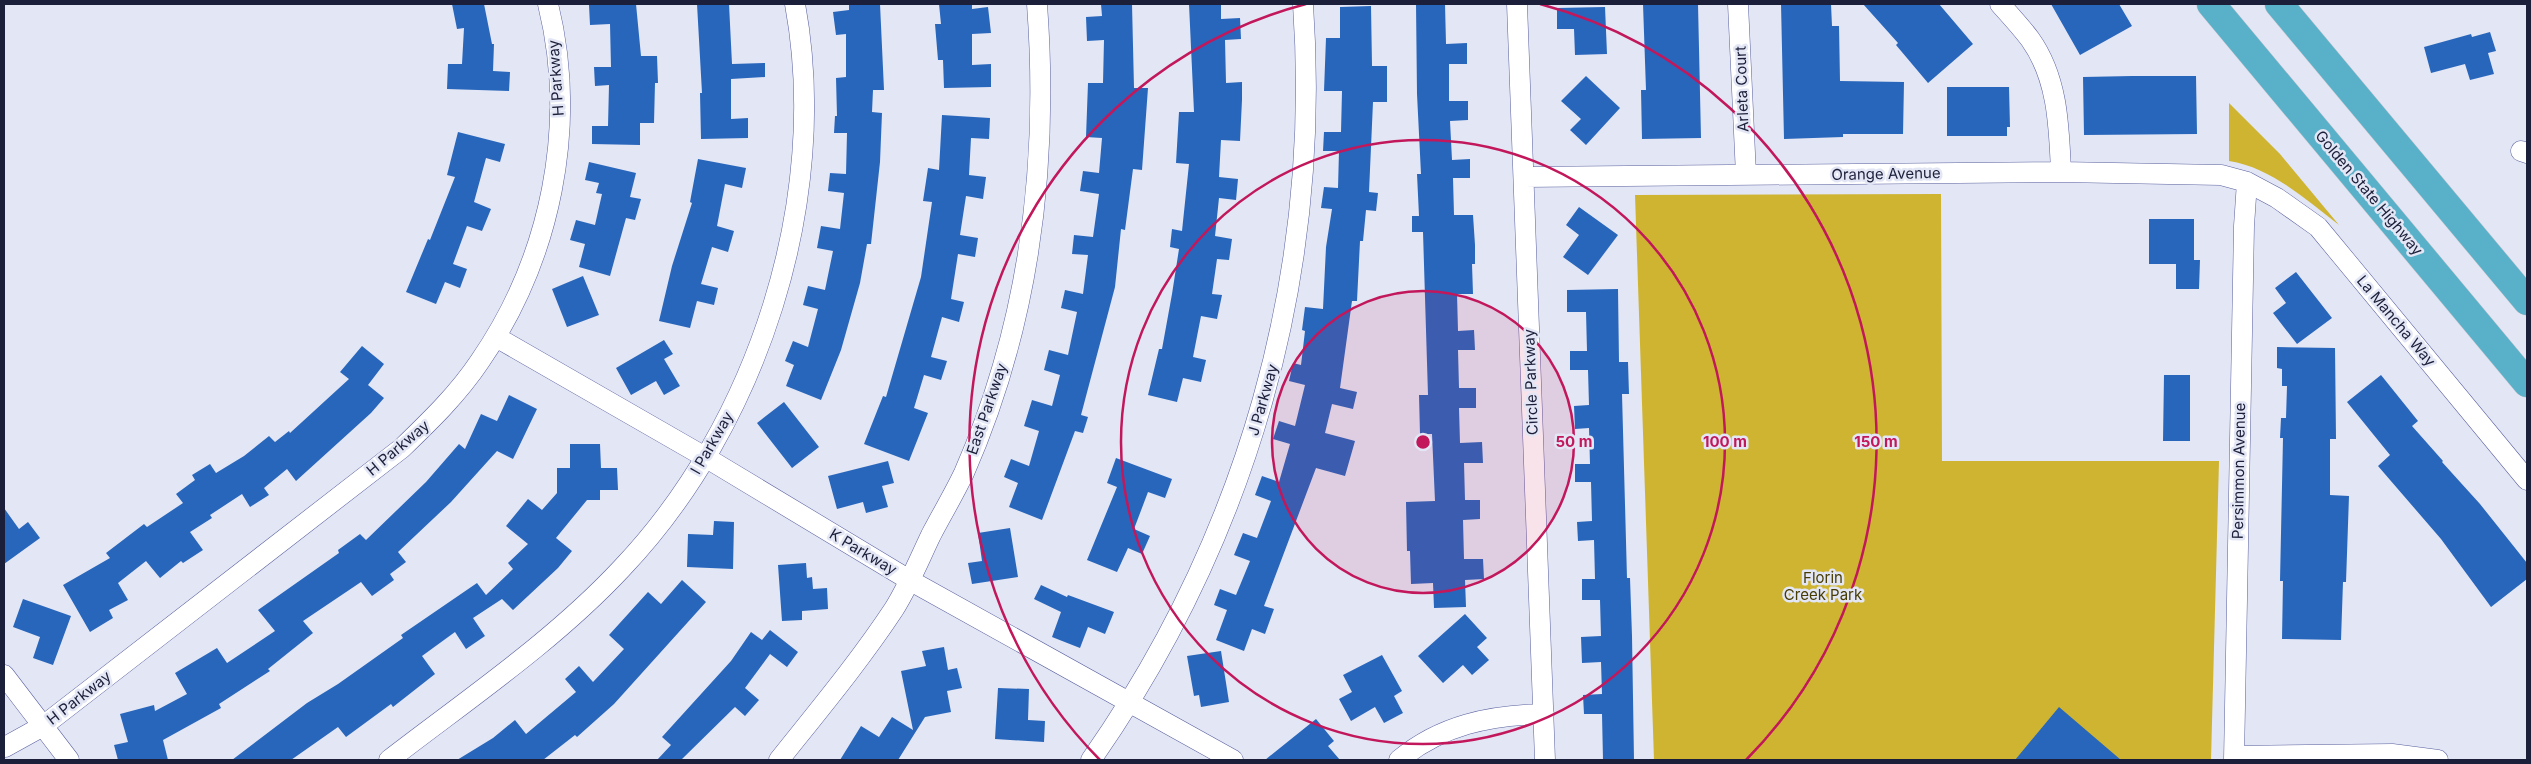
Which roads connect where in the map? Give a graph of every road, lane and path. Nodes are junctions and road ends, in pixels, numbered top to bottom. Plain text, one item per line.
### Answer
1 (548, 4) edge
2 (795, 4) edge
3 (1037, 4) edge
4 (1302, 4) edge
5 (1517, 4) edge
6 (1738, 4) edge
7 (2000, 4) edge
8 (2211, 4) edge
9 (2279, 4) edge
10 (2061, 172) junction
11 (1746, 175) junction
12 (1524, 178) junction
13 (2247, 182) junction
14 (2527, 301) edge
15 (496, 337) junction
16 (2527, 383) edge
17 (705, 457) junction
18 (2527, 480) edge
19 (911, 580) junction
20 (4, 675) edge
21 (1130, 701) junction
22 (1544, 714) junction
23 (43, 726) junction
24 (8, 751) edge
25 (2234, 758) edge
26 (69, 760) edge
27 (389, 760) edge
28 (779, 760) edge
29 (1091, 760) edge
30 (1234, 760) edge
31 (1399, 760) edge
32 (1545, 760) edge
33 (2438, 760) edge

1 - 15 street, H Parkway
2 - 17 street, I Parkway
3 - 19 street, East Parkway
4 - 21 street, J Parkway
5 - 12 street, Circle Parkway
6 - 11 street, Arleta Court
7 - 10 street
8 - 16 highway, Golden State Highway
9 - 14 highway
10 - 11 street, Orange Avenue
10 - 13 street, Orange Avenue
11 - 12 street, Orange Avenue
12 - 22 street, Circle Parkway
13 - 18 street, La Mancha Way
13 - 25 street, Persimmon Avenue
15 - 17 street, K Parkway
15 - 23 street, H Parkway
17 - 19 street, K Parkway
17 - 27 street, I Parkway
19 - 21 street, K Parkway
19 - 28 street, East Parkway
20 - 23 street
21 - 29 street, J Parkway
21 - 30 street, K Parkway
22 - 31 street
22 - 32 street, Circle Parkway
23 - 24 street, H Parkway
23 - 26 street
25 - 33 street

